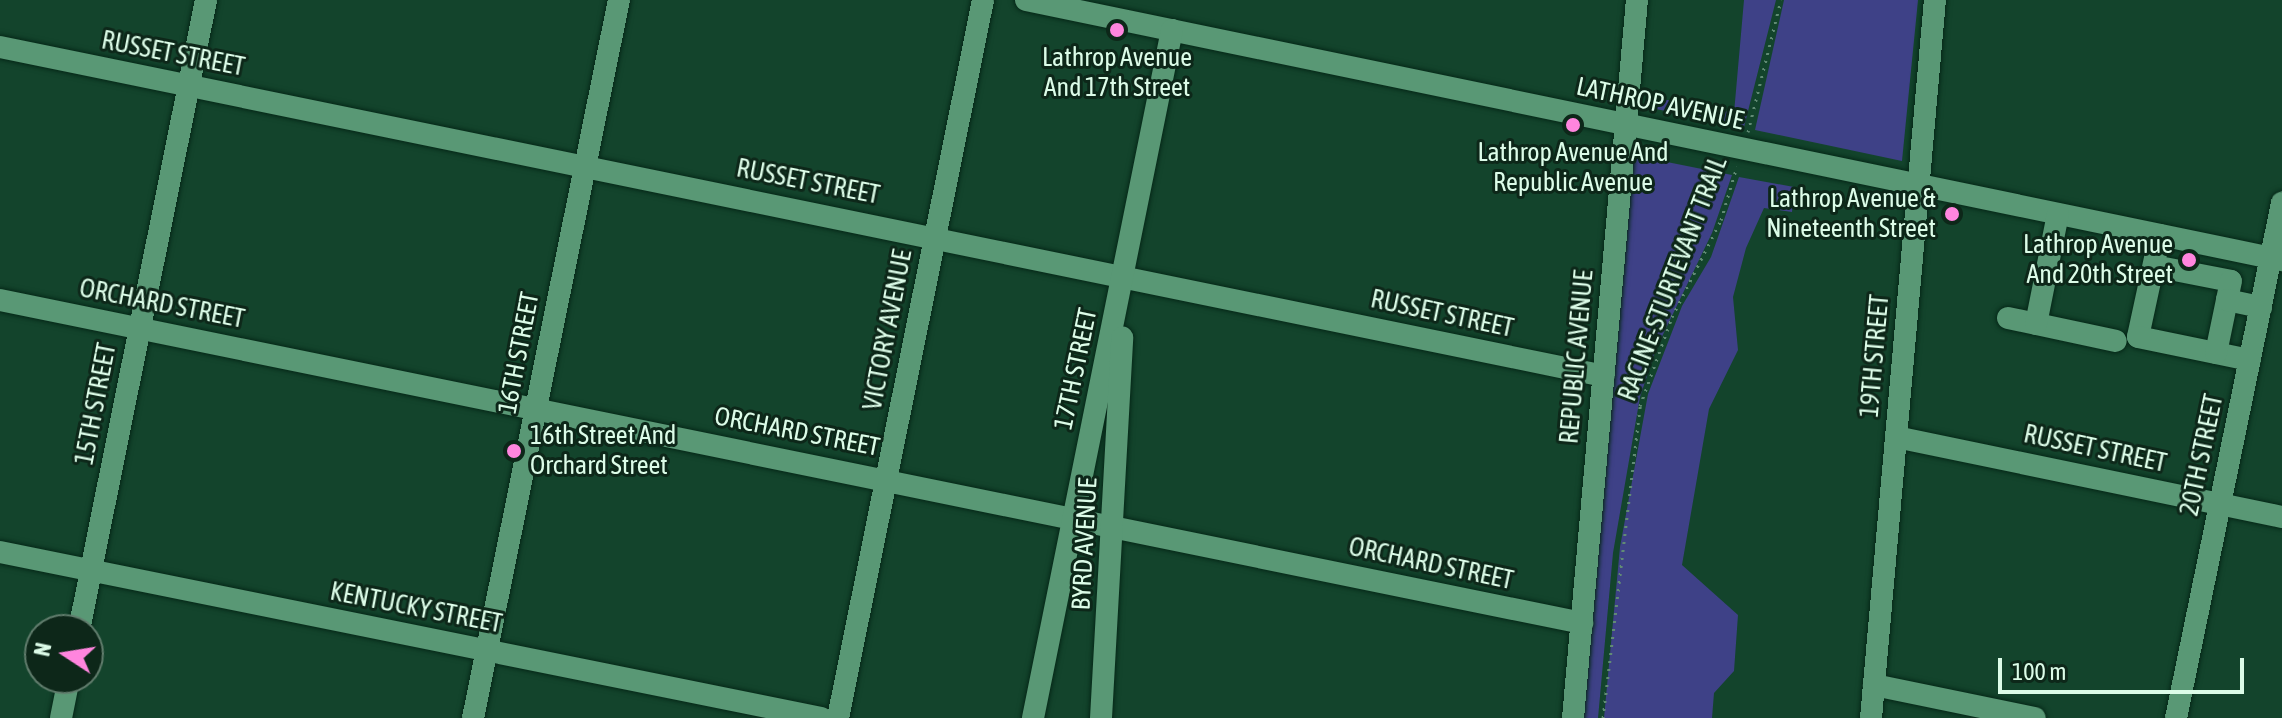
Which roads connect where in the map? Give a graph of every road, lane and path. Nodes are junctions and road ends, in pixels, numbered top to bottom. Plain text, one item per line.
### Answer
1 (206, 0) edge
2 (619, 0) edge
3 (983, 0) edge
4 (1026, 0) edge
5 (1637, 0) edge
6 (1781, 0) edge
7 (1935, 0) edge
8 (1172, 30) junction
9 (0, 47) edge
10 (189, 86) junction
11 (1623, 124) junction
12 (1742, 150) junction
13 (585, 166) junction
14 (1919, 185) junction
15 (2281, 212) edge
16 (2058, 214) junction
17 (2160, 235) junction
18 (935, 237) junction
19 (2223, 248) junction
20 (2276, 259) edge
21 (2154, 266) junction
22 (1124, 277) junction
23 (2217, 278) junction
24 (0, 300) edge
25 (2227, 300) junction
26 (2261, 307) junction
27 (2008, 318) dead end
28 (2036, 324) junction
29 (140, 328) junction
30 (2116, 341) dead end
31 (2216, 353) junction
32 (2250, 360) junction
33 (1604, 376) junction
34 (536, 408) junction
35 (1896, 437) junction
36 (886, 479) junction
37 (2220, 504) junction
38 (2282, 517) edge
39 (1074, 518) junction
40 (1115, 527) junction
41 (0, 552) edge
42 (91, 570) junction
43 (82, 614) edge
44 (1582, 623) junction
45 (487, 651) junction
46 (1874, 685) junction
47 (66, 694) edge
48 (61, 718) edge
49 (473, 718) edge
50 (821, 718) edge
51 (838, 718) edge
52 (1033, 718) edge
53 (1101, 718) edge
54 (1573, 718) edge
55 (1603, 718) edge
56 (1871, 718) edge
57 (2035, 718) edge
58 (2176, 718) edge

1 - 10 street, 15TH STREET
2 - 13 street, 16TH STREET
3 - 18 street, VICTORY AVENUE
4 - 8 street, LATHROP AVENUE
5 - 11 street, REPUBLIC AVENUE
6 - 12 path, RACINE-STURTEVANT TRAIL
7 - 14 street, 19TH STREET
8 - 11 street, LATHROP AVENUE
8 - 22 street, 17TH STREET
9 - 10 street, RUSSET STREET
10 - 13 street, RUSSET STREET
10 - 29 street, 15TH STREET
11 - 12 street, LATHROP AVENUE
11 - 33 street, REPUBLIC AVENUE
12 - 14 street, LATHROP AVENUE
12 - 55 path, RACINE-STURTEVANT TRAIL
13 - 18 street, RUSSET STREET
13 - 34 street, 16TH STREET
14 - 16 street, LATHROP AVENUE
14 - 35 street, 19TH STREET
15 - 20 street, 20TH STREET
16 - 17 street, LATHROP AVENUE
16 - 28 street
17 - 19 street, LATHROP AVENUE
17 - 21 street
18 - 22 street, RUSSET STREET
18 - 36 street, VICTORY AVENUE
19 - 20 street, LATHROP AVENUE
19 - 23 street
20 - 26 street, 20TH STREET
21 - 23 street
21 - 31 street
22 - 33 street, RUSSET STREET
22 - 39 street, 17TH STREET
22 - 40 street, BYRD AVENUE
23 - 25 street
24 - 29 street, ORCHARD STREET
25 - 26 street
25 - 31 street
26 - 32 street, 20TH STREET
27 - 28 street
28 - 30 street
29 - 34 street, ORCHARD STREET
29 - 42 street, 15TH STREET
31 - 32 street
32 - 37 street, 20TH STREET
33 - 44 street, REPUBLIC AVENUE
34 - 36 street, ORCHARD STREET
34 - 45 street, 16TH STREET
35 - 37 street, RUSSET STREET
35 - 46 street, 19TH STREET
36 - 39 street, ORCHARD STREET
36 - 51 street, VICTORY AVENUE
37 - 38 street, RUSSET STREET
37 - 58 street, 20TH STREET
39 - 40 street, ORCHARD STREET
39 - 52 street, 17TH STREET
40 - 44 street, ORCHARD STREET
40 - 53 street, BYRD AVENUE
41 - 42 street, KENTUCKY STREET
42 - 43 street, 15TH STREET
42 - 45 street, KENTUCKY STREET
44 - 54 street, REPUBLIC AVENUE
45 - 49 street, 16TH STREET
45 - 50 street, KENTUCKY STREET
46 - 56 street, 19TH STREET
46 - 57 street
47 - 48 street

